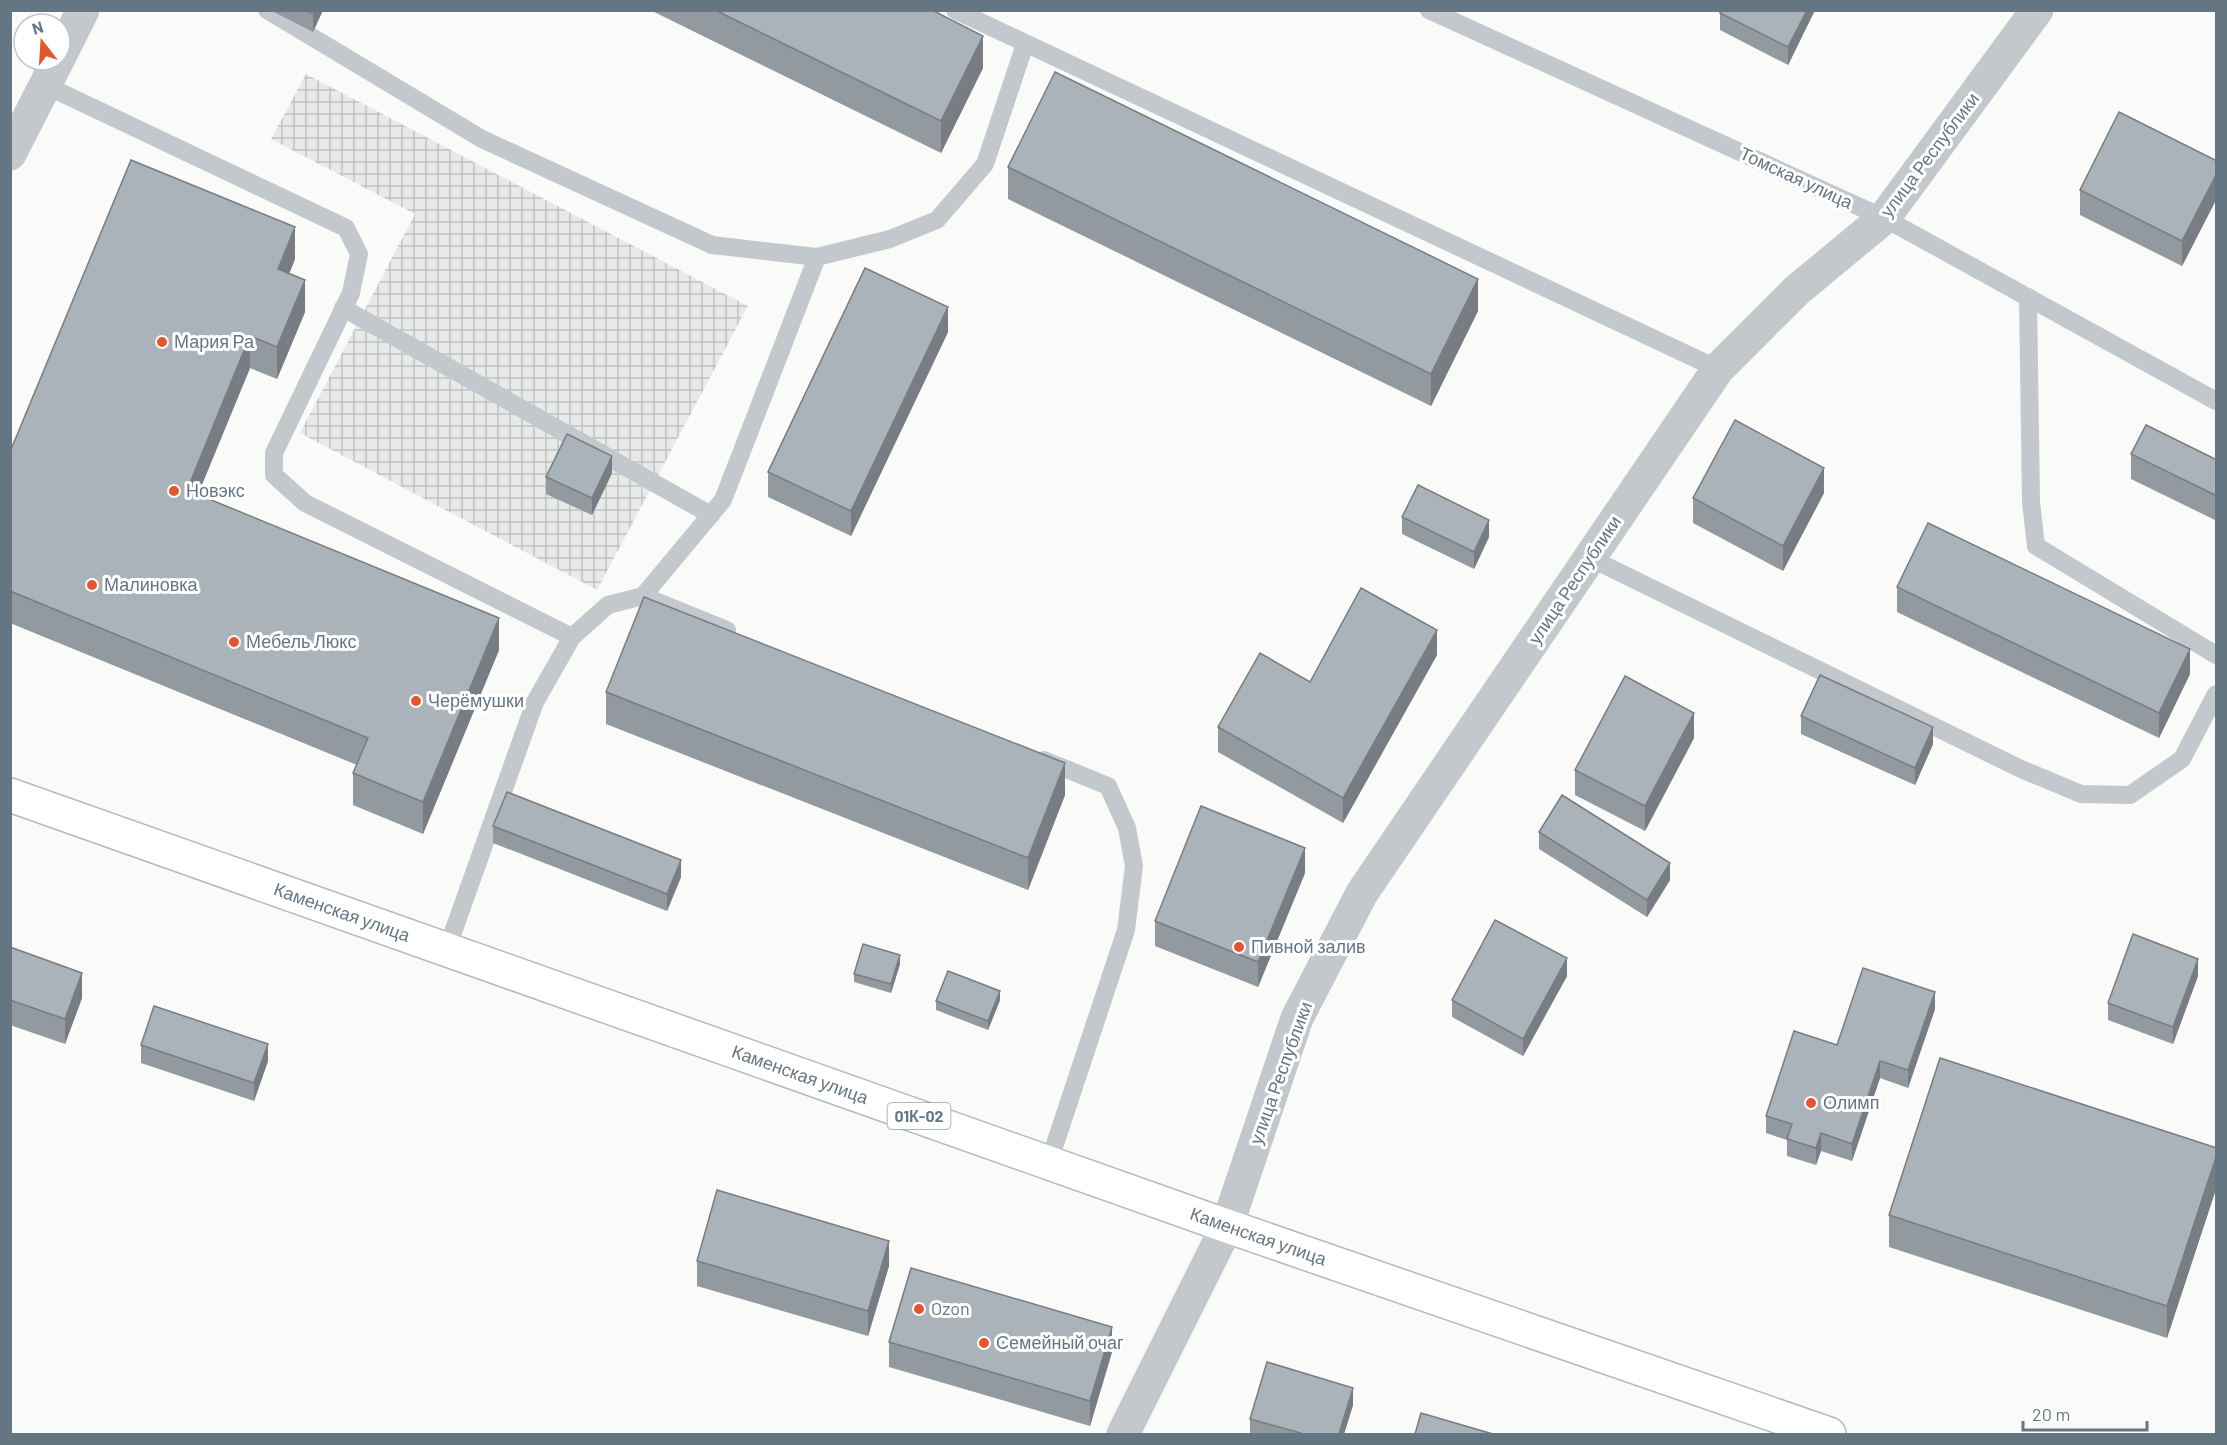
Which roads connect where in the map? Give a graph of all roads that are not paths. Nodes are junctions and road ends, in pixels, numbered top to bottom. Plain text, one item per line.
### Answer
1 (83, 10) edge
2 (267, 10) edge
3 (955, 10) edge
4 (1429, 10) edge
5 (2037, 10) edge
6 (72, 32) edge
7 (1025, 44) junction
8 (52, 73) edge
9 (10, 154) edge
10 (1884, 218) junction
11 (817, 257) junction
12 (2028, 297) junction
13 (344, 308) junction
14 (1718, 369) junction
15 (2217, 401) edge
16 (711, 515) junction
17 (1590, 558) junction
18 (643, 596) junction
19 (572, 637) junction
20 (743, 637) edge
21 (2217, 655) edge
22 (2217, 694) edge
23 (1031, 755) edge
24 (10, 795) edge
25 (447, 949) junction
26 (1049, 1162) junction
27 (1227, 1226) junction
28 (1123, 1434) edge
29 (1829, 1434) edge

1 - 6 street
2 - 11 lane
3 - 7 lane
4 - 10 lane, Томская улица
5 - 10 street, улица Республики
7 - 11 lane
7 - 14 lane
8 - 9 street
8 - 13 lane
10 - 12 lane, Томская улица
10 - 14 street, улица Республики
11 - 16 lane
12 - 15 lane, Томская улица
12 - 21 lane
13 - 16 lane
13 - 19 lane
14 - 17 street, улица Республики
16 - 18 lane
17 - 22 lane
17 - 27 street, улица Республики
18 - 19 lane
18 - 20 lane
19 - 25 lane
23 - 26 lane
24 - 25 main road, Каменская улица / 01К-02
25 - 26 main road, Каменская улица / 01К-02
26 - 27 main road, Каменская улица / 01К-02
27 - 28 street, улица Республики
27 - 29 main road, Каменская улица / 01К-02

